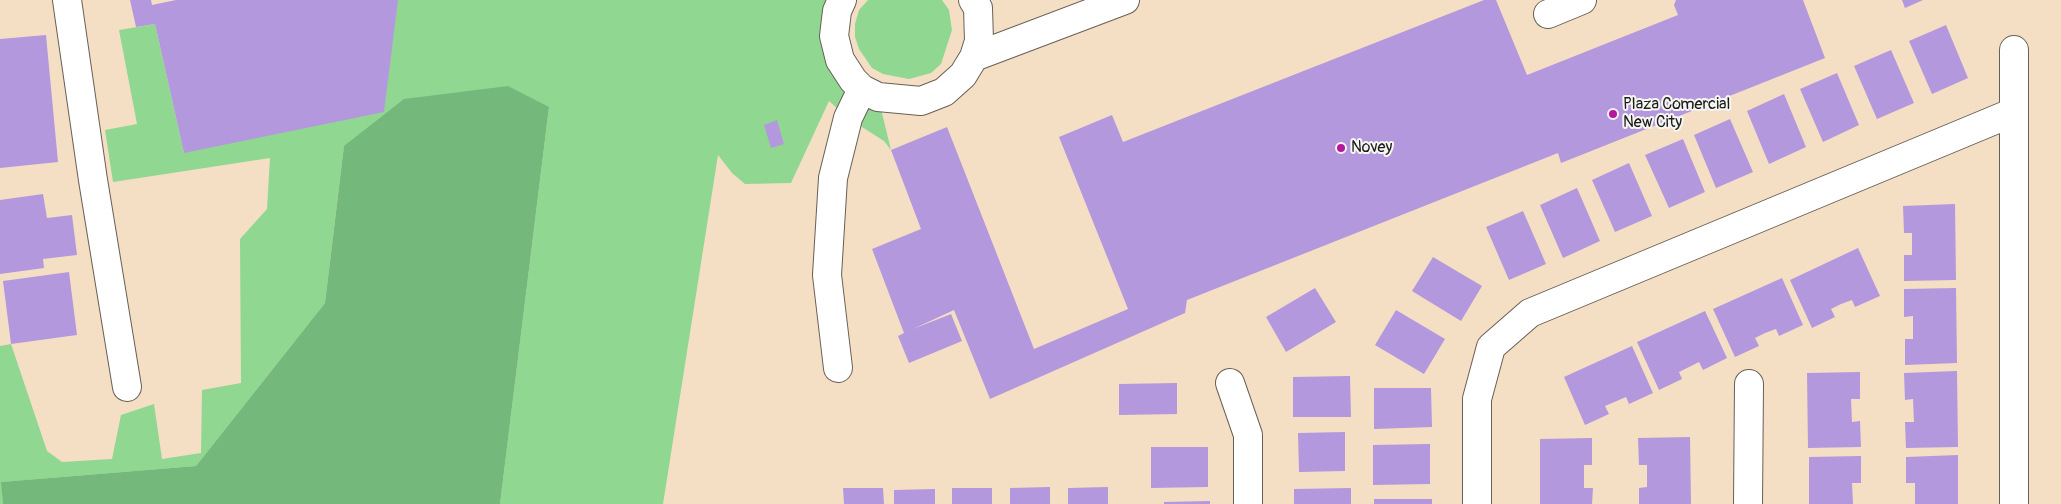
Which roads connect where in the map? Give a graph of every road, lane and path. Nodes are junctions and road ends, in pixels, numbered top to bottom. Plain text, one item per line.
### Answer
1 (67, 0) edge
2 (842, 0) edge
3 (1125, 0) edge
4 (1582, 0) edge
5 (983, 3) edge
6 (1548, 14) dead end
7 (2014, 50) dead end
8 (974, 57) junction
9 (862, 89) junction
10 (2014, 112) junction
11 (838, 368) dead end
12 (1230, 383) dead end
13 (1749, 384) dead end
14 (127, 388) dead end
15 (1248, 504) edge
16 (1477, 504) edge
17 (1748, 504) edge
18 (2014, 504) edge

1 - 14 street
2 - 9 street
3 - 8 street
4 - 6 street
5 - 8 street
7 - 10 street
8 - 9 street
9 - 11 street
10 - 16 street
10 - 18 street
12 - 15 street
13 - 17 street

